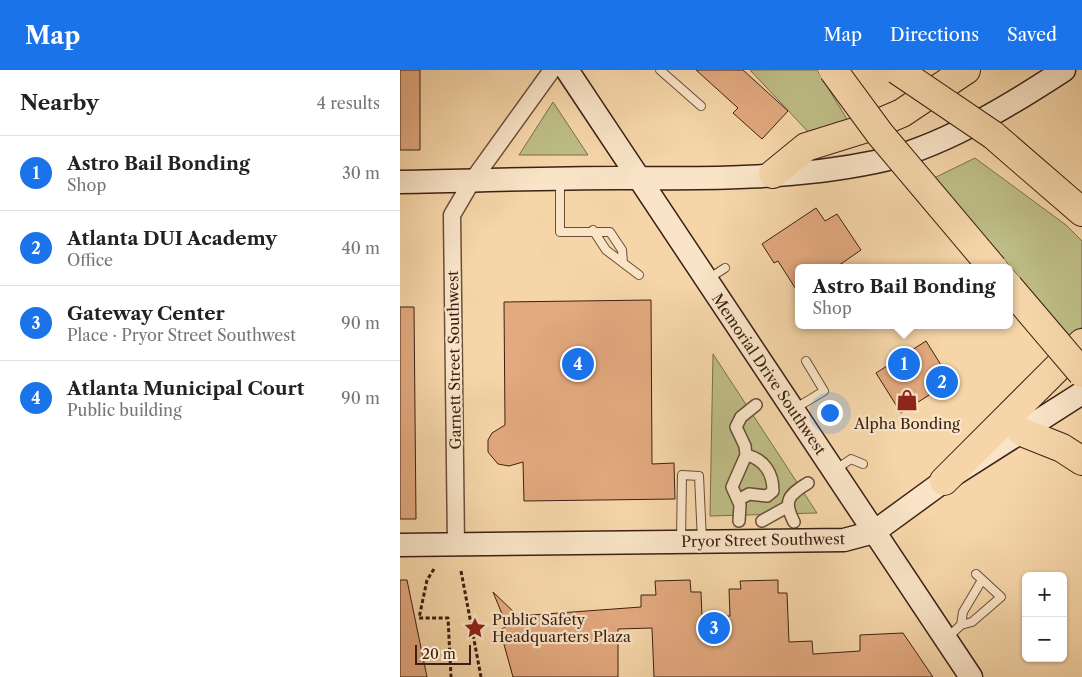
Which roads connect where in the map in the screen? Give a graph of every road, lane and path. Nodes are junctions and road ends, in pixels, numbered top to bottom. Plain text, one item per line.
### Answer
1 (552, 70) edge
2 (567, 70) edge
3 (660, 70) edge
4 (833, 70) edge
5 (896, 70) edge
6 (920, 70) edge
7 (966, 70) edge
8 (1064, 70) edge
9 (701, 106) dead end
10 (993, 135) junction
11 (773, 174) junction
12 (639, 178) junction
13 (560, 179) junction
14 (472, 181) junction
15 (400, 182) edge
16 (1082, 212) edge
17 (593, 230) junction
18 (623, 263) junction
19 (990, 264) edge
20 (725, 268) dead end
21 (639, 275) dead end
22 (707, 280) junction
23 (1013, 292) edge
24 (1082, 343) edge
25 (806, 361) dead end
26 (1082, 374) edge
27 (1082, 393) edge
28 (756, 405) dead end
29 (793, 410) junction
30 (1022, 432) junction
31 (746, 455) junction
32 (1082, 462) edge
33 (863, 464) dead end
34 (833, 471) junction
35 (944, 481) junction
36 (808, 482) dead end
37 (773, 491) junction
38 (738, 500) junction
39 (788, 503) junction
40 (762, 520) dead end
41 (739, 521) dead end
42 (794, 522) dead end
43 (874, 532) junction
44 (692, 542) junction
45 (400, 545) edge
46 (456, 545) junction
47 (434, 569) dead end
48 (460, 571) dead end
49 (976, 574) dead end
50 (982, 580) junction
51 (953, 632) junction
52 (451, 677) edge
53 (481, 677) edge
54 (971, 677) edge

1 - 14 street, Garnett Street Southwest
2 - 12 main road, Memorial Drive Southwest
3 - 9 lane
4 - 19 highway, bridge
5 - 10 highway, bridge
6 - 10 highway, bridge
7 - 11 highway
8 - 11 main road
10 - 16 highway
11 - 12 main road
12 - 13 main road
12 - 22 main road, Memorial Drive Southwest
13 - 14 main road
13 - 17 lane
14 - 15 main road
14 - 46 street, Garnett Street Southwest
17 - 18 lane
17 - 18 lane
18 - 21 lane
20 - 22 lane
22 - 29 main road, Memorial Drive Southwest
23 - 26 highway, bridge
24 - 35 highway
25 - 29 lane
27 - 30 main road, Pryor Street Southwest
28 - 31 street
29 - 34 main road, Memorial Drive Southwest
30 - 32 highway
30 - 35 main road, Pryor Street Southwest
31 - 37 street
31 - 38 street
33 - 34 lane
34 - 43 main road, Memorial Drive Southwest
35 - 43 main road, Pryor Street Southwest
36 - 39 street
37 - 38 street
37 - 39 street
38 - 41 street
39 - 40 street
39 - 42 street
43 - 44 main road, Pryor Street Southwest
43 - 51 main road, Memorial Drive Southwest
44 - 44 lane
44 - 46 main road, Pryor Street Southwest
45 - 46 main road, Pryor Street Southwest
47 - 52 path
48 - 53 path
49 - 50 lane
50 - 51 lane
50 - 51 lane
51 - 54 main road, Memorial Drive Southwest

